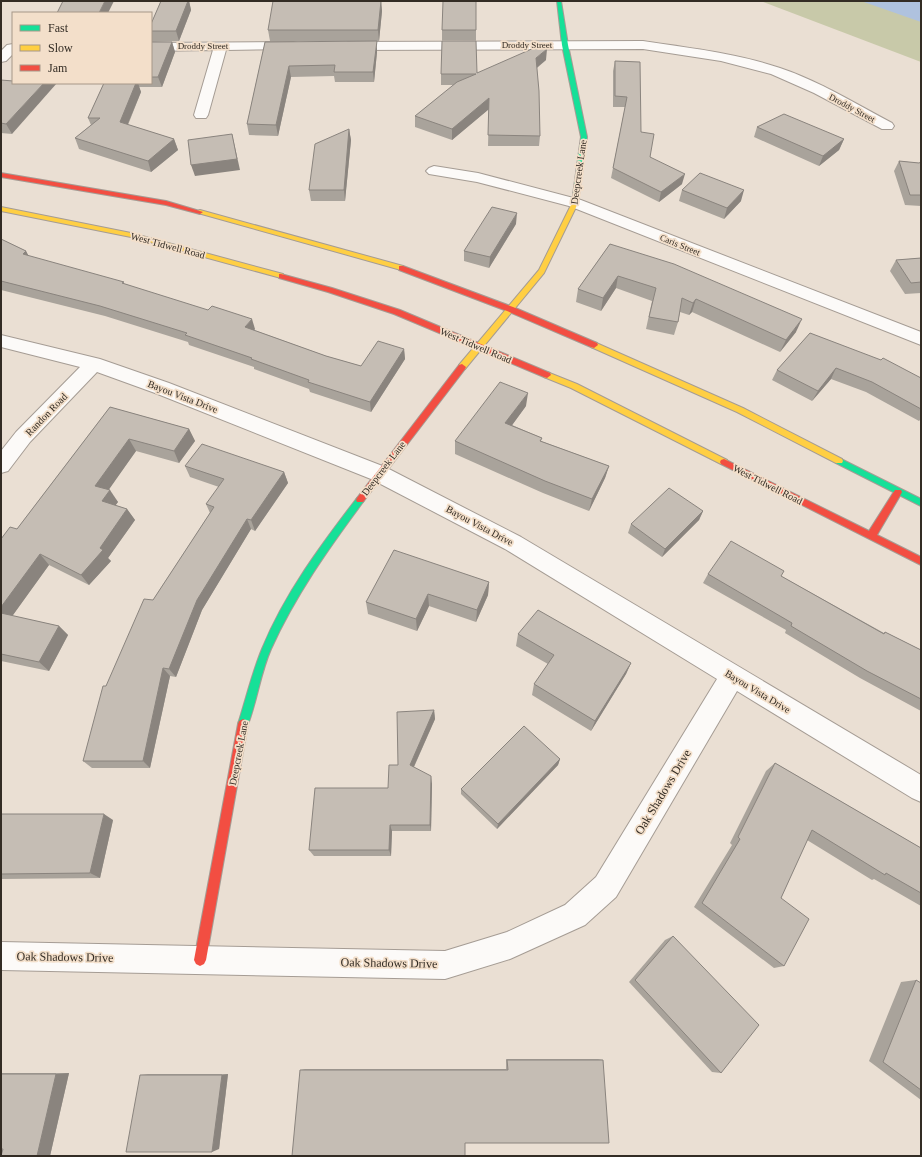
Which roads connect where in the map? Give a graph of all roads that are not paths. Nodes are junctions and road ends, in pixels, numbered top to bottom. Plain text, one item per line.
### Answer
1 (559, 1) edge
2 (565, 45) junction
3 (221, 46) junction
4 (307, 46) edge
5 (338, 46) edge
6 (152, 47) edge
7 (9, 48) edge
8 (1, 58) edge
9 (201, 115) dead end
10 (887, 126) dead end
11 (434, 171) dead end
12 (1, 175) edge
13 (20, 178) junction
14 (10, 188) dead end
15 (575, 203) junction
16 (1, 209) edge
17 (510, 309) junction
18 (921, 340) edge
19 (1, 341) edge
20 (478, 346) junction
21 (94, 364) junction
22 (1, 465) edge
23 (378, 473) junction
24 (898, 492) junction
25 (921, 503) edge
26 (871, 536) junction
27 (921, 561) edge
28 (733, 675) junction
29 (921, 789) edge
30 (1, 956) edge
31 (200, 960) junction

1 - 2 main road, Deepcreek Lane
2 - 5 street, Droddy Street
2 - 10 street, Droddy Street
2 - 15 main road, Deepcreek Lane
3 - 4 street, Droddy Street
3 - 6 street, Droddy Street
3 - 9 street
7 - 8 street
11 - 15 street, Caris Street
12 - 13 main road
13 - 14 main road
13 - 17 main road
15 - 17 main road, Deepcreek Lane
15 - 18 street, Caris Street
16 - 20 main road, West Tidwell Road
17 - 20 main road, Deepcreek Lane
17 - 24 main road
19 - 21 street, Bayou Vista Drive
20 - 23 main road, Deepcreek Lane
20 - 26 main road, West Tidwell Road
21 - 22 street, Randon Road
21 - 23 street, Bayou Vista Drive
23 - 28 street, Bayou Vista Drive
23 - 31 main road, Deepcreek Lane
24 - 25 main road
24 - 26 main road
26 - 27 main road, West Tidwell Road
28 - 29 street, Bayou Vista Drive
28 - 31 street, Oak Shadows Drive
30 - 31 street, Oak Shadows Drive

